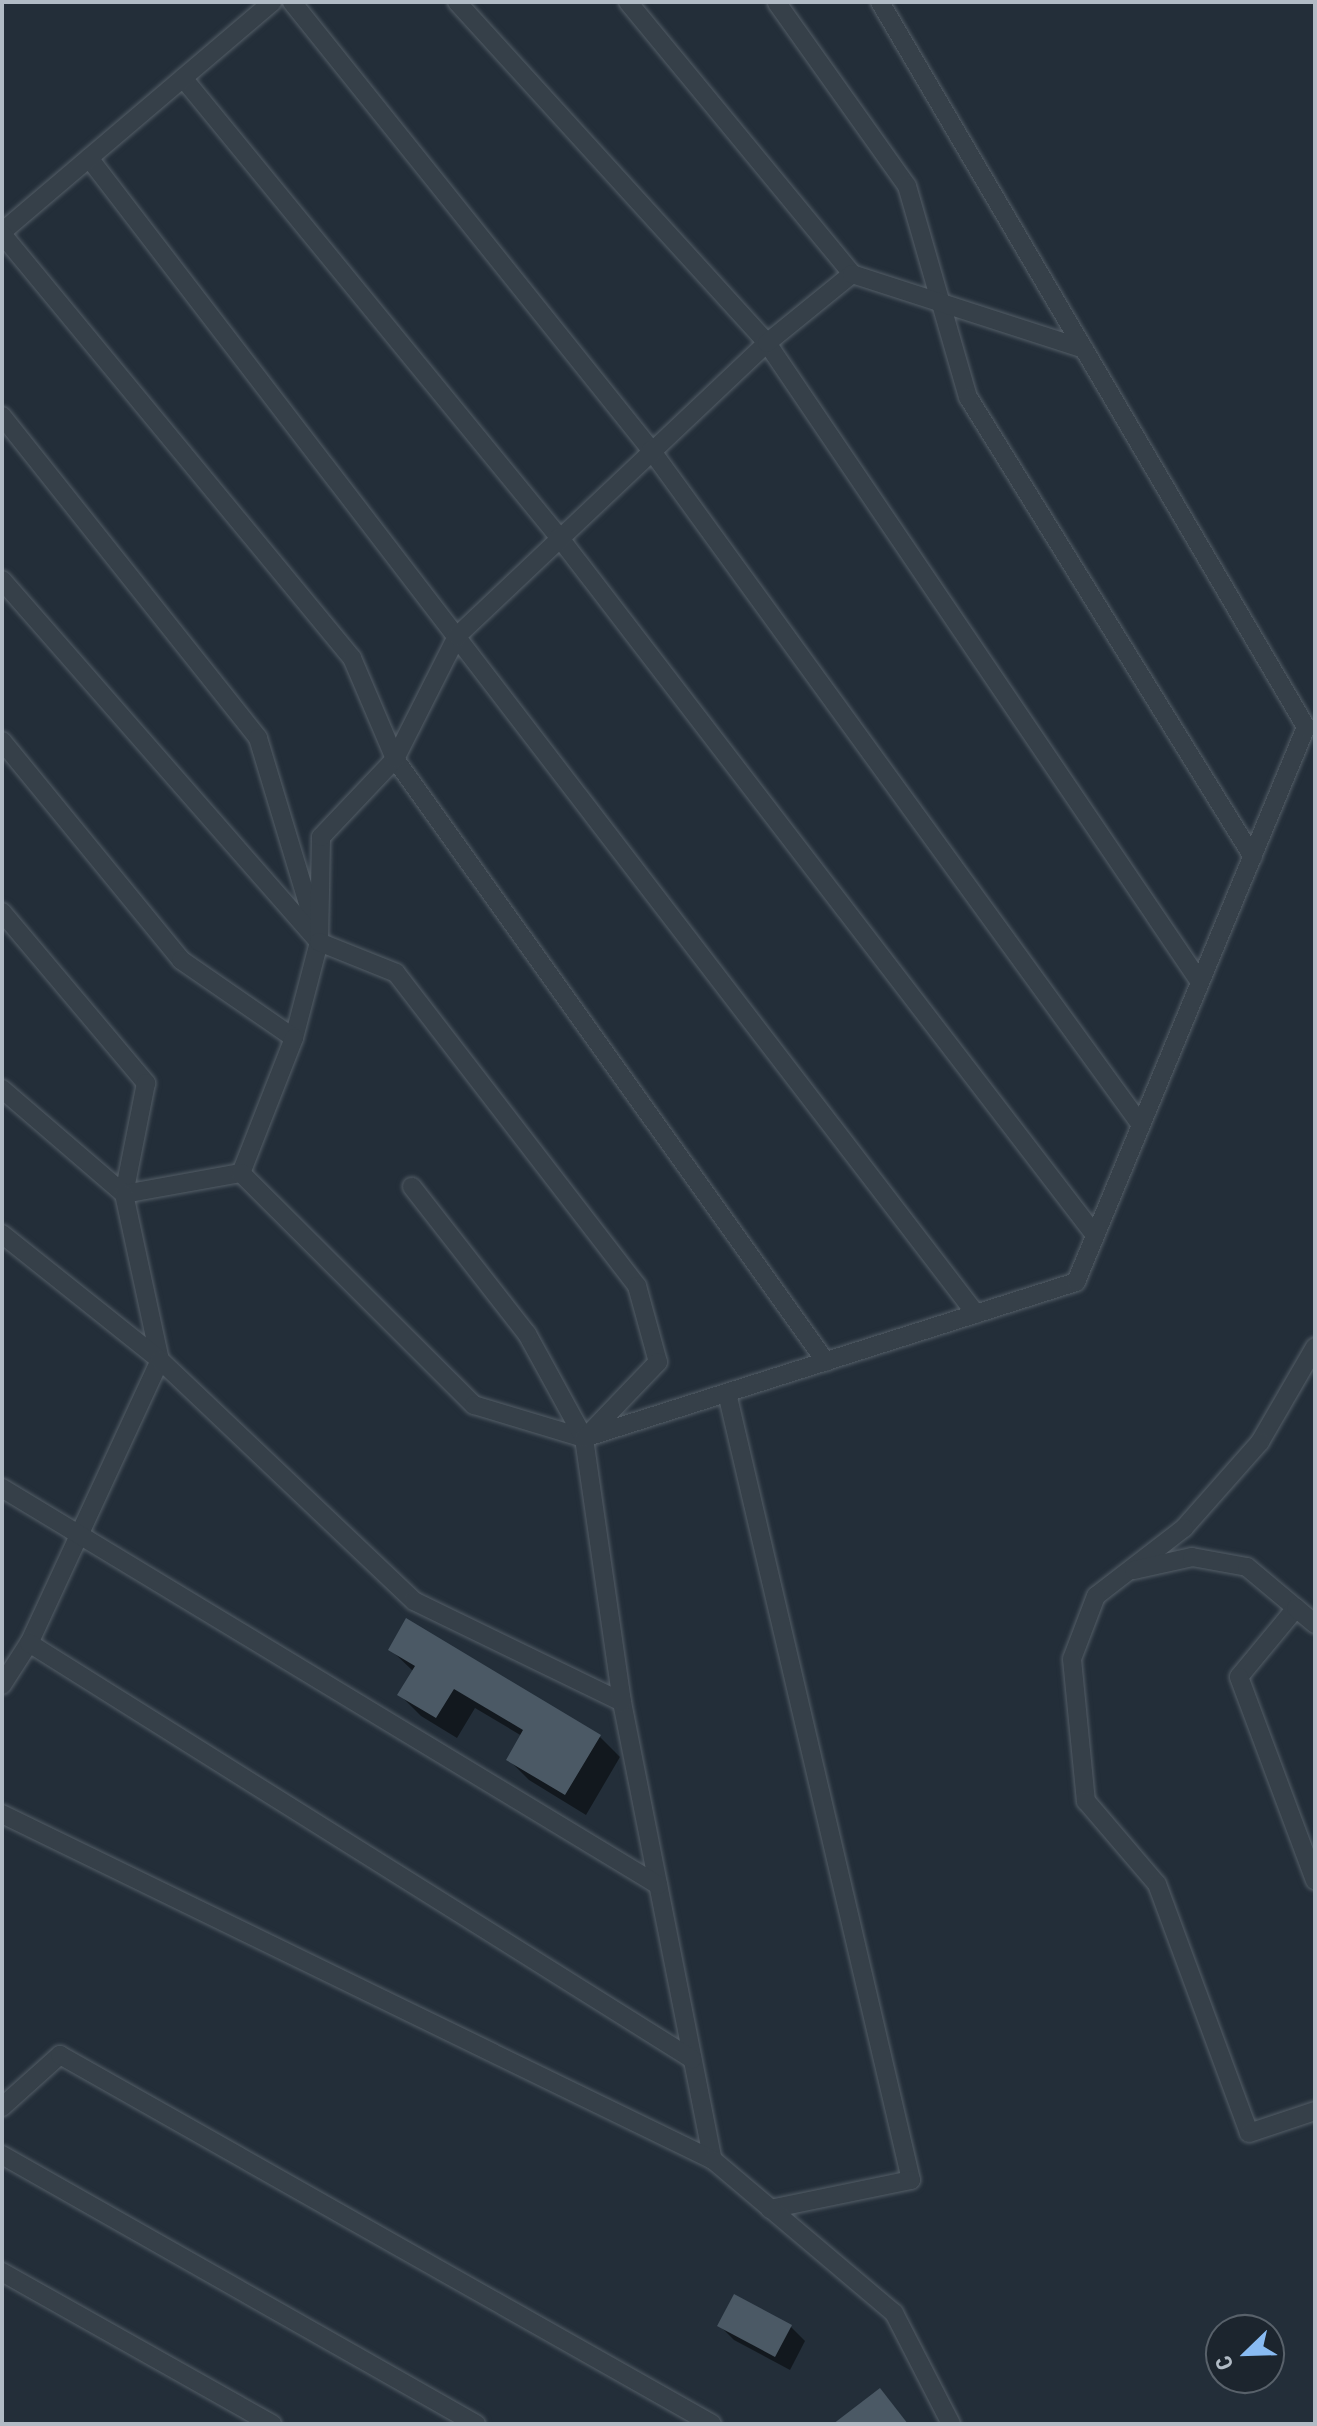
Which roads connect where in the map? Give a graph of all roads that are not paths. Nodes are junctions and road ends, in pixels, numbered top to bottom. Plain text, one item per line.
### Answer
1 (272, 2) edge
2 (292, 2) edge
3 (457, 2) edge
4 (628, 2) edge
5 (880, 2) edge
6 (777, 3) edge
7 (183, 78) junction
8 (89, 158) junction
9 (2, 233) edge
10 (852, 274) junction
11 (944, 304) junction
12 (767, 343) junction
13 (1084, 349) junction
14 (2, 416) edge
15 (651, 450) junction
16 (559, 537) junction
17 (2, 580) edge
18 (457, 636) junction
19 (2, 741) edge
20 (395, 759) junction
21 (1253, 857) junction
22 (2, 912) edge
23 (319, 942) junction
24 (1200, 982) junction
25 (294, 1038) junction
26 (2, 1089) edge
27 (1141, 1125) junction
28 (241, 1173) junction
29 (412, 1187) dead end
30 (124, 1194) junction
31 (2, 1234) edge
32 (1095, 1235) junction
33 (976, 1314) junction
34 (1315, 1347) edge
35 (160, 1360) junction
36 (826, 1362) junction
37 (727, 1393) junction
38 (584, 1438) junction
39 (2, 1488) edge
40 (78, 1531) junction
41 (1128, 1571) junction
42 (1296, 1608) junction
43 (1315, 1624) edge
44 (29, 1643) junction
45 (2, 1685) edge
46 (622, 1702) junction
47 (2, 1811) edge
48 (1315, 1880) edge
49 (658, 1885) junction
50 (692, 2059) junction
51 (2, 2107) edge
52 (1315, 2111) edge
53 (2, 2155) edge
54 (713, 2160) junction
55 (770, 2209) junction
56 (2, 2272) edge
57 (272, 2424) edge
58 (476, 2424) edge
59 (712, 2424) edge
60 (951, 2424) edge

1 - 7 lane
2 - 15 lane
3 - 12 lane
4 - 10 lane
5 - 13 lane
6 - 11 lane
7 - 8 lane
7 - 16 lane
8 - 9 lane
8 - 18 lane
9 - 20 lane
10 - 11 lane
10 - 12 lane
11 - 13 lane
11 - 21 lane
12 - 15 lane
12 - 24 lane
13 - 21 lane
14 - 23 lane
15 - 16 lane
15 - 27 lane
16 - 18 lane
16 - 32 lane
17 - 23 lane
18 - 20 lane
18 - 33 lane
19 - 25 lane
20 - 23 lane
20 - 36 lane
21 - 24 lane
22 - 30 lane
23 - 25 lane
23 - 38 lane
24 - 27 lane
25 - 28 lane
26 - 30 lane
27 - 32 lane
28 - 30 lane
28 - 38 lane
29 - 38 lane
30 - 35 lane
31 - 35 lane
32 - 33 lane
33 - 36 lane
34 - 41 lane
35 - 40 lane
35 - 46 lane
36 - 37 lane
37 - 38 lane
37 - 55 lane
38 - 46 lane
39 - 40 lane
40 - 44 lane
40 - 49 lane
41 - 42 lane
41 - 52 lane
42 - 43 lane
42 - 48 lane
44 - 45 lane
44 - 50 lane
46 - 49 lane
47 - 54 lane
49 - 50 lane
50 - 54 lane
51 - 59 lane
53 - 58 lane
54 - 55 lane
55 - 60 lane
56 - 57 lane

